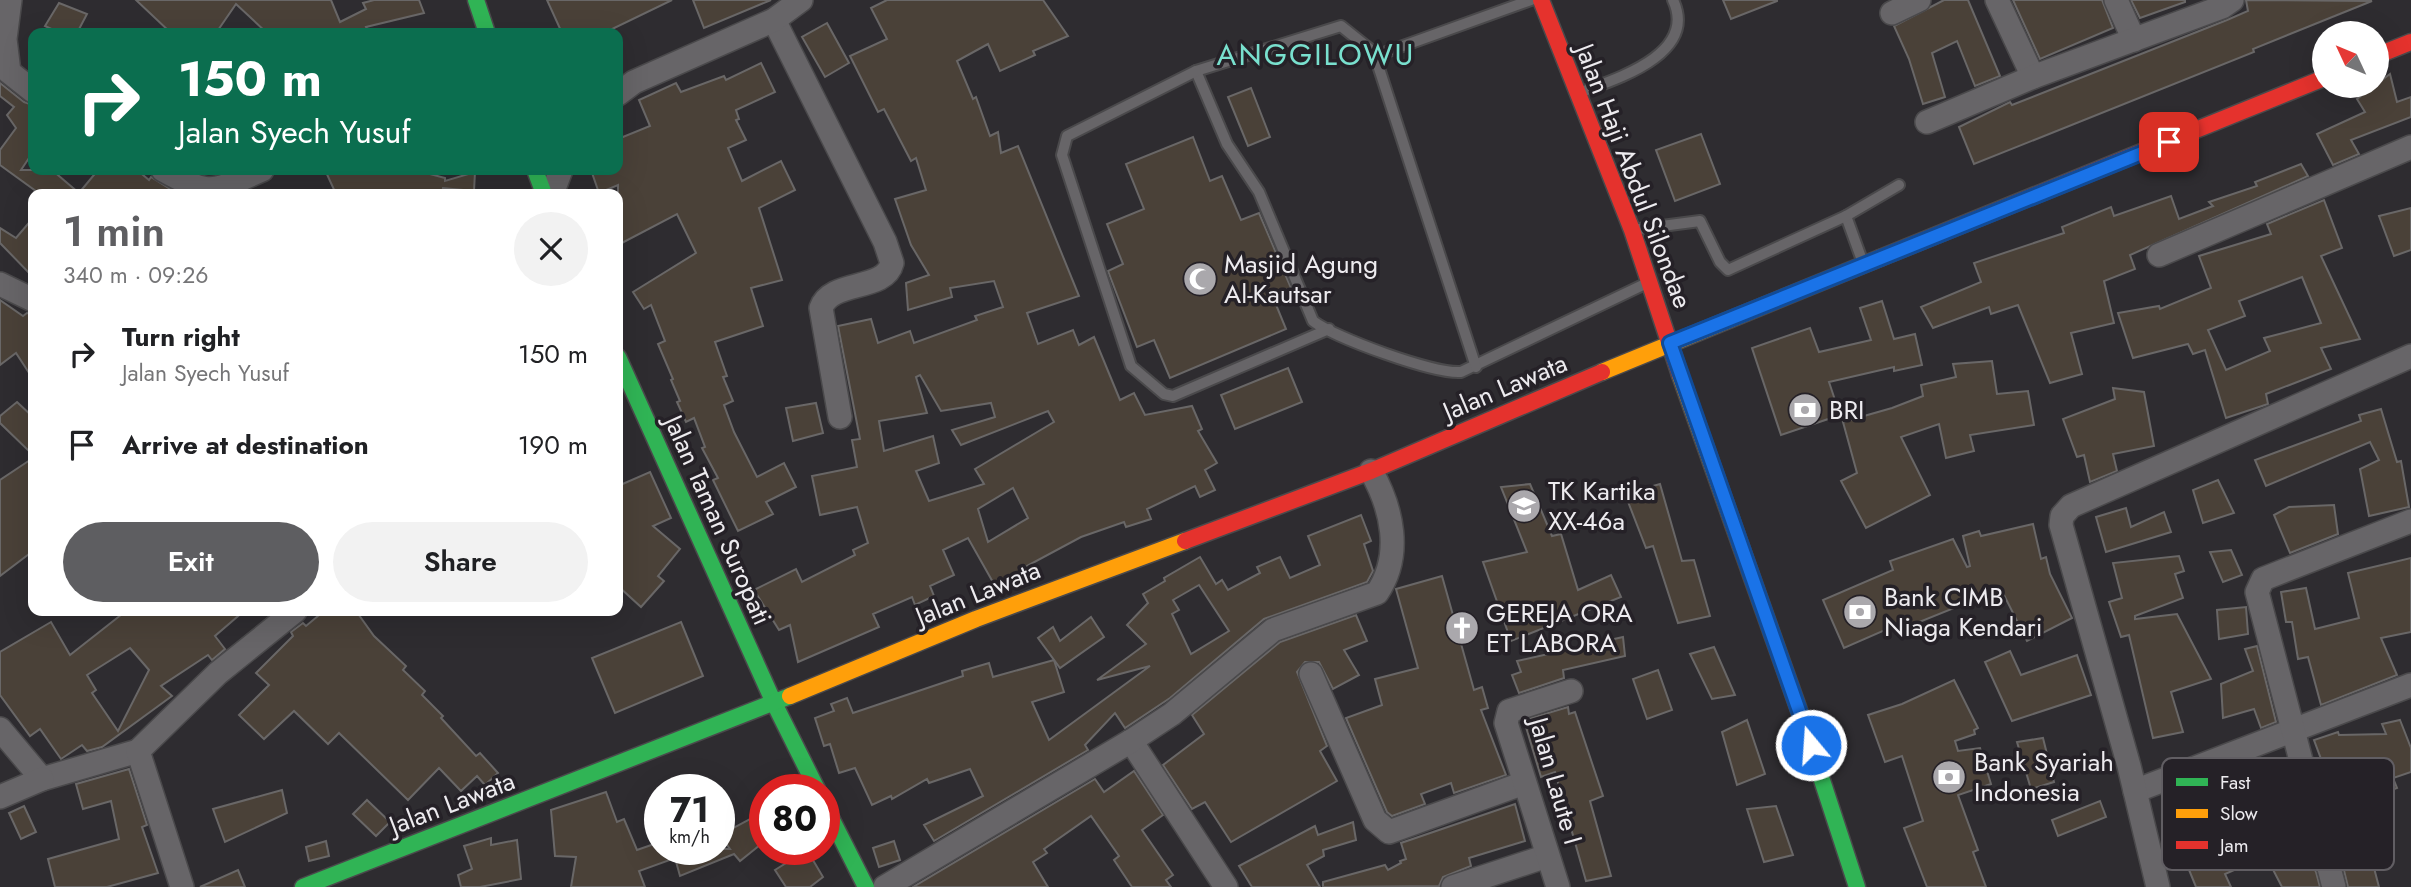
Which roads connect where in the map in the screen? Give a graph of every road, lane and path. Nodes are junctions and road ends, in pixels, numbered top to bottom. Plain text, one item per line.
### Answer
1 (10, 0) edge
2 (476, 0) edge
3 (801, 0) edge
4 (1531, 0) edge
5 (1541, 0) edge
6 (1673, 0) edge
7 (1919, 0) edge
8 (1997, 0) edge
9 (2116, 0) edge
10 (2232, 0) edge
11 (1892, 13) dead end
12 (774, 20) junction
13 (485, 28) edge
14 (2134, 40) junction
15 (2411, 42) edge
16 (2389, 51) edge
17 (1376, 54) junction
18 (1196, 71) junction
19 (2033, 77) junction
20 (2312, 83) edge
21 (28, 86) edge
22 (623, 91) edge
23 (1578, 94) junction
24 (1927, 122) dead end
25 (2411, 147) edge
26 (172, 175) edge
27 (250, 175) edge
28 (1899, 185) dead end
29 (196, 189) edge
30 (218, 189) edge
31 (1846, 216) junction
32 (1633, 230) junction
33 (2159, 255) dead end
34 (1864, 266) junction
35 (1650, 282) junction
36 (0, 284) edge
37 (28, 298) edge
38 (1329, 330) junction
39 (1670, 343) junction
40 (2411, 356) edge
41 (1476, 367) junction
42 (623, 368) edge
43 (840, 417) dead end
44 (1371, 471) junction
45 (2411, 521) edge
46 (271, 618) edge
47 (1311, 674) dead end
48 (2411, 685) edge
49 (1571, 691) dead end
50 (774, 703) junction
51 (0, 729) edge
52 (2291, 730) junction
53 (1131, 741) junction
54 (138, 751) junction
55 (2219, 758) edge
56 (2299, 758) edge
57 (810, 774) edge
58 (42, 779) junction
59 (2162, 780) edge
60 (1524, 783) junction
61 (2135, 791) junction
62 (0, 797) edge
63 (840, 836) edge
64 (1547, 856) junction
65 (2329, 870) edge
66 (182, 887) edge
67 (303, 887) edge
68 (866, 887) edge
69 (885, 887) edge
70 (1226, 887) edge
71 (1453, 887) edge
72 (1558, 887) edge
73 (1857, 887) edge
74 (2158, 887) edge
75 (2334, 887) edge

1 - 21 street
2 - 13 main road
3 - 12 street
4 - 17 lane
5 - 23 main road, Jalan Haji Abdul Silondae
6 - 23 lane
7 - 11 street
8 - 19 street
9 - 14 street
10 - 14 street
12 - 22 street
12 - 43 street
14 - 19 street
15 - 16 main road
17 - 18 lane
17 - 41 lane
18 - 38 lane
18 - 38 lane
19 - 24 street
20 - 34 main road, Jalan Lawata
23 - 32 main road, Jalan Haji Abdul Silondae
25 - 33 street
26 - 29 street
27 - 30 street
28 - 31 lane
31 - 32 lane
31 - 34 lane
32 - 35 main road, Jalan Haji Abdul Silondae
34 - 39 main road, Jalan Lawata
35 - 39 main road, Jalan Haji Abdul Silondae
35 - 41 lane
36 - 37 street
38 - 41 lane
39 - 44 main road, Jalan Lawata
39 - 73 main road, Jalan Haji Abdul Silondae
40 - 61 street
42 - 50 main road, Jalan Taman Suropati
44 - 50 main road, Jalan Lawata
44 - 53 street
45 - 52 street
46 - 54 street
47 - 60 street
48 - 52 street
49 - 60 street, Jalan Laute I
50 - 57 main road, Jalan Taman Suropati
50 - 67 main road, Jalan Lawata
51 - 58 street
52 - 55 street
52 - 56 street
53 - 69 street
53 - 70 street
54 - 58 street
54 - 66 street
58 - 62 street
59 - 61 street
60 - 64 street, Jalan Laute I
61 - 74 street
63 - 68 main road
64 - 71 street
64 - 72 street, Jalan Laute I
65 - 75 street

